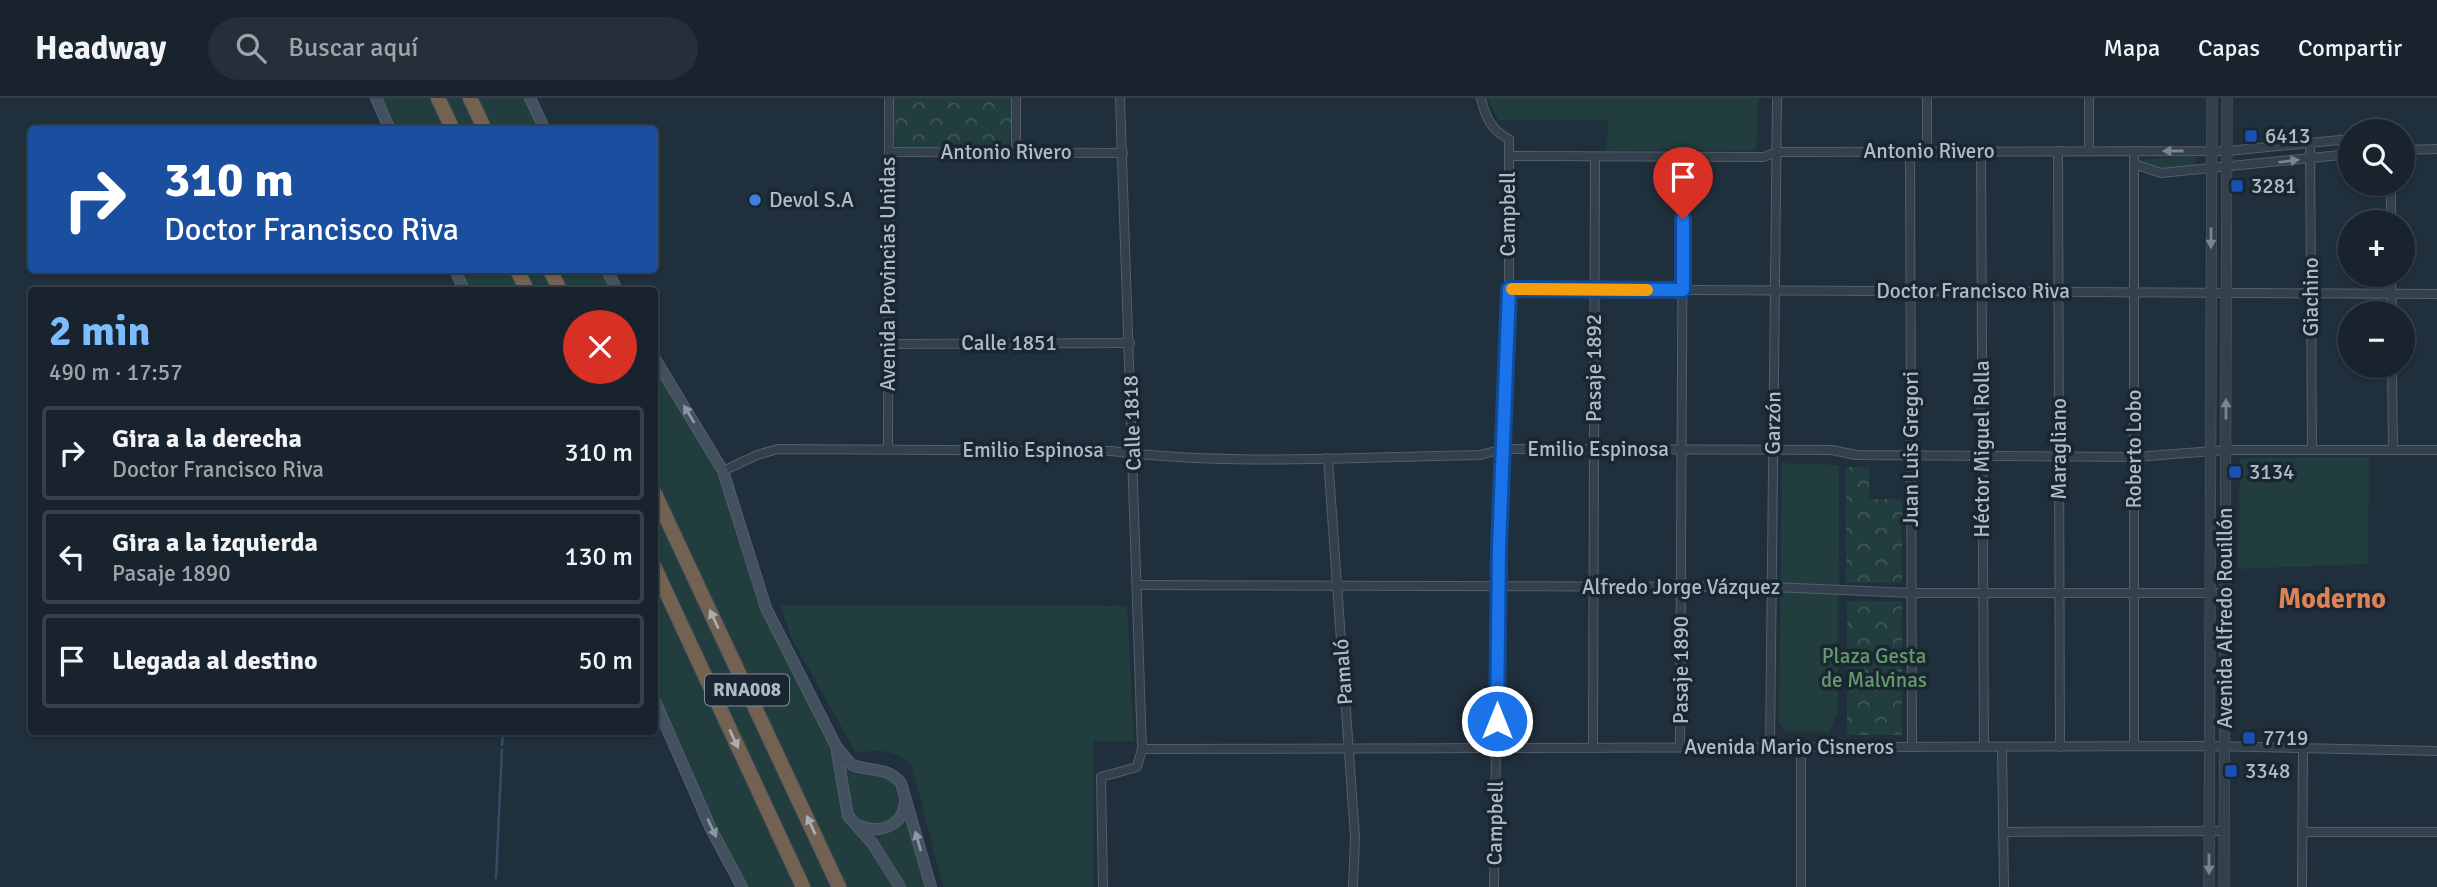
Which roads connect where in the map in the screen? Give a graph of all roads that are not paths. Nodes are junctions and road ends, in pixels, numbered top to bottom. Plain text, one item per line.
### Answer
1 (376, 98) edge
2 (438, 98) edge
3 (470, 98) edge
4 (530, 98) edge
5 (889, 98) edge
6 (1016, 98) edge
7 (1121, 98) edge
8 (1481, 98) edge
9 (1777, 98) edge
10 (1927, 98) edge
11 (2089, 98) edge
12 (2212, 98) edge
13 (2227, 98) edge
14 (388, 126) edge
15 (451, 126) edge
16 (483, 126) edge
17 (543, 126) edge
18 (2338, 140) edge
19 (2310, 143) junction
20 (2437, 149) edge
21 (2415, 150) edge
22 (1910, 151) junction
23 (1927, 151) junction
24 (1981, 151) junction
25 (2058, 151) junction
26 (2089, 151) junction
27 (2134, 151) junction
28 (2212, 151) junction
29 (2228, 151) junction
30 (889, 152) junction
31 (1016, 152) junction
32 (1776, 152) junction
33 (1123, 153) junction
34 (1508, 156) junction
35 (1595, 156) junction
36 (2338, 156) edge
37 (2311, 159) junction
38 (2134, 164) junction
39 (2227, 168) junction
40 (2211, 169) junction
41 (1683, 172) dead end
42 (2391, 287) edge
43 (1509, 289) junction
44 (1595, 289) junction
45 (1683, 290) junction
46 (1775, 290) junction
47 (1910, 291) junction
48 (1982, 291) junction
49 (2059, 292) junction
50 (2134, 292) junction
51 (2211, 293) junction
52 (2227, 293) junction
53 (2311, 293) junction
54 (2391, 293) junction
55 (2437, 294) edge
56 (2391, 301) edge
57 (1130, 343) junction
58 (888, 344) junction
59 (658, 364) edge
60 (2392, 378) edge
61 (1503, 449) junction
62 (1594, 449) junction
63 (888, 450) junction
64 (1682, 450) junction
65 (1773, 450) junction
66 (2226, 450) junction
67 (2312, 450) junction
68 (2393, 450) junction
69 (2437, 450) edge
70 (2210, 451) junction
71 (1133, 453) junction
72 (1911, 456) junction
73 (1982, 456) junction
74 (2059, 456) junction
75 (2135, 457) junction
76 (1328, 458) junction
77 (723, 471) junction
78 (658, 501) edge
79 (658, 575) edge
80 (1137, 585) junction
81 (1337, 585) junction
82 (1498, 586) junction
83 (1593, 587) junction
84 (1681, 587) junction
85 (1772, 587) junction
86 (1911, 593) junction
87 (1983, 593) junction
88 (2060, 593) junction
89 (2134, 593) junction
90 (2210, 593) junction
91 (2225, 593) junction
92 (658, 708) edge
93 (836, 746) junction
94 (2134, 746) junction
95 (2210, 746) junction
96 (2224, 746) junction
97 (1680, 747) junction
98 (1770, 747) junction
99 (1801, 747) junction
100 (1912, 747) junction
101 (1984, 747) junction
102 (2002, 747) junction
103 (2060, 747) junction
104 (1348, 748) junction
105 (1497, 748) junction
106 (1592, 748) junction
107 (2303, 748) junction
108 (1142, 749) junction
109 (2437, 751) edge
110 (869, 768) junction
111 (844, 794) junction
112 (906, 794) junction
113 (856, 824) junction
114 (2209, 831) junction
115 (2224, 831) junction
116 (2004, 832) junction
117 (2302, 832) junction
118 (2437, 832) edge
119 (742, 887) edge
120 (803, 887) edge
121 (839, 887) edge
122 (900, 887) edge
123 (931, 887) edge
124 (1104, 887) edge
125 (1353, 887) edge
126 (1494, 887) edge
127 (1801, 887) edge
128 (2004, 887) edge
129 (2209, 887) edge
130 (2224, 887) edge
131 (2302, 887) edge

1 - 14 main road
2 - 15 highway
3 - 16 highway
4 - 17 main road
5 - 30 street, Avenida Provincias Unidas
6 - 31 street
7 - 33 street, Calle 1818
8 - 34 street, Campbell
9 - 32 street, Garzón
10 - 23 street
11 - 26 street
12 - 28 street, Avenida Alfredo Rouillón
13 - 29 street, Avenida Alfredo Rouillón
18 - 19 street, Antonio Rivero
19 - 29 street, Antonio Rivero
19 - 37 street, Giachino
20 - 21 street
22 - 23 street, Antonio Rivero
22 - 32 street, Antonio Rivero
22 - 47 street, Juan Luis Gregori
23 - 24 street, Antonio Rivero
24 - 25 street, Antonio Rivero
24 - 48 street, Héctor Miguel Rolla
25 - 26 street, Antonio Rivero
25 - 49 street, Maragliano
26 - 27 street, Antonio Rivero
28 -> 27 street, Antonio Rivero
27 - 38 street, Roberto Lobo
28 - 29 street, Antonio Rivero
28 - 40 street, Avenida Alfredo Rouillón
29 - 39 street, Avenida Alfredo Rouillón
30 - 31 street, Antonio Rivero
30 - 58 street, Avenida Provincias Unidas
31 - 33 street, Antonio Rivero
32 - 35 street, Antonio Rivero
32 - 46 street, Garzón
33 - 57 street, Calle 1818
34 - 35 street, Antonio Rivero
34 - 43 street, Campbell
35 - 44 street, Pasaje 1892
36 - 37 street
39 -> 37 street
37 - 53 street, Giachino
38 - 40 street
38 - 50 street, Roberto Lobo
39 - 40 street
39 - 52 street, Avenida Alfredo Rouillón
40 -> 51 street, Avenida Alfredo Rouillón
41 - 45 street, Pasaje 1890
42 - 54 street
43 - 44 street, Doctor Francisco Riva
43 - 61 street, Campbell
44 - 45 street, Doctor Francisco Riva
44 - 62 street, Pasaje 1892
45 - 46 street, Doctor Francisco Riva
45 - 64 street, Pasaje 1890
46 - 47 street, Doctor Francisco Riva
46 - 65 street, Garzón
47 - 48 street, Doctor Francisco Riva
47 - 72 street, Juan Luis Gregori
48 - 49 street, Doctor Francisco Riva
48 - 73 street, Héctor Miguel Rolla
49 - 50 street, Doctor Francisco Riva
49 - 74 street, Maragliano
50 - 51 street, Doctor Francisco Riva
50 - 75 street, Roberto Lobo
51 - 52 street, Doctor Francisco Riva
51 - 70 street, Avenida Alfredo Rouillón
52 - 53 street, Doctor Francisco Riva
66 -> 52 street, Avenida Alfredo Rouillón
53 - 54 street, Doctor Francisco Riva
53 - 67 street, Giachino
54 - 55 street, Doctor Francisco Riva
54 - 56 street
57 - 58 street, Calle 1851
57 - 71 street, Calle 1818
58 - 63 street, Avenida Provincias Unidas
77 -> 59 main road
60 - 68 street
61 - 62 street, Emilio Espinosa
61 - 76 street, Emilio Espinosa
61 - 82 street, Campbell
62 - 64 street, Emilio Espinosa
62 - 83 street, Pasaje 1892
63 - 71 street, Emilio Espinosa
63 - 77 street, Emilio Espinosa
64 - 65 street, Emilio Espinosa
64 - 84 street, Pasaje 1890
65 - 72 street, Emilio Espinosa
65 - 85 street, Garzón
66 - 67 street, Emilio Espinosa
66 - 70 street, Emilio Espinosa
66 - 91 street, Avenida Alfredo Rouillón
67 - 68 street, Emilio Espinosa
68 - 69 street, Emilio Espinosa
70 - 75 street, Emilio Espinosa
70 - 90 street, Avenida Alfredo Rouillón
71 - 76 street, Emilio Espinosa
71 - 80 street, Calle 1818
72 - 73 street, Emilio Espinosa
72 - 86 street, Juan Luis Gregori
73 - 74 street, Emilio Espinosa
73 - 87 street, Héctor Miguel Rolla
74 - 75 street, Emilio Espinosa
74 - 88 street, Maragliano
75 - 89 street, Roberto Lobo
76 - 81 street, Pamaló
77 - 93 main road
121 -> 78 highway, RNA008
79 -> 120 highway, RNA008
80 - 81 street, Alfredo Jorge Vázquez
80 - 108 street, Calle 1818
81 - 82 street, Alfredo Jorge Vázquez
81 - 104 street, Pamaló
82 - 83 street, Alfredo Jorge Vázquez
82 - 105 street, Campbell
83 - 84 street, Alfredo Jorge Vázquez
83 - 106 street, Pasaje 1892
84 - 85 street, Alfredo Jorge Vázquez
84 - 97 street, Pasaje 1890
85 - 86 street, Alfredo Jorge Vázquez
85 - 98 street, Garzón
86 - 87 street, Alfredo Jorge Vázquez
86 - 100 street, Juan Luis Gregori
87 - 88 street, Alfredo Jorge Vázquez
87 - 101 street, Héctor Miguel Rolla
88 - 89 street, Alfredo Jorge Vázquez
88 - 103 street, Maragliano
89 - 90 street, Alfredo Jorge Vázquez
89 - 94 street, Roberto Lobo
90 - 91 street, Alfredo Jorge Vázquez
90 - 95 street, Avenida Alfredo Rouillón
91 - 96 street, Avenida Alfredo Rouillón
92 -> 119 main road
93 - 110 main road
93 - 111 main road
94 - 95 street, Avenida Mario Cisneros
94 - 103 street, Avenida Mario Cisneros
95 - 96 street, Avenida Mario Cisneros
95 - 114 street, Avenida Alfredo Rouillón
96 - 107 street, Avenida Mario Cisneros
96 - 115 street, Avenida Alfredo Rouillón
97 - 98 street, Avenida Mario Cisneros
97 - 106 street, Avenida Mario Cisneros
98 - 99 street, Avenida Mario Cisneros
99 - 100 street, Avenida Mario Cisneros
99 - 127 street
100 - 101 street, Avenida Mario Cisneros
101 - 102 street, Avenida Mario Cisneros
102 - 103 street, Avenida Mario Cisneros
102 - 116 street
104 - 105 street, Avenida Mario Cisneros
104 - 108 street, Avenida Mario Cisneros
104 - 125 street, Pamaló
105 - 106 street, Avenida Mario Cisneros
105 - 126 street, Campbell
107 - 109 street, Avenida Mario Cisneros
107 - 117 street
108 - 124 street
110 - 111 main road
110 - 112 main road
111 - 113 main road
112 - 113 main road
123 -> 112 main road
113 - 122 main road
114 - 115 street
114 - 116 street
114 -> 129 street, Avenida Alfredo Rouillón
115 - 130 street, Avenida Alfredo Rouillón
116 - 128 street
117 - 118 street
117 - 131 street

